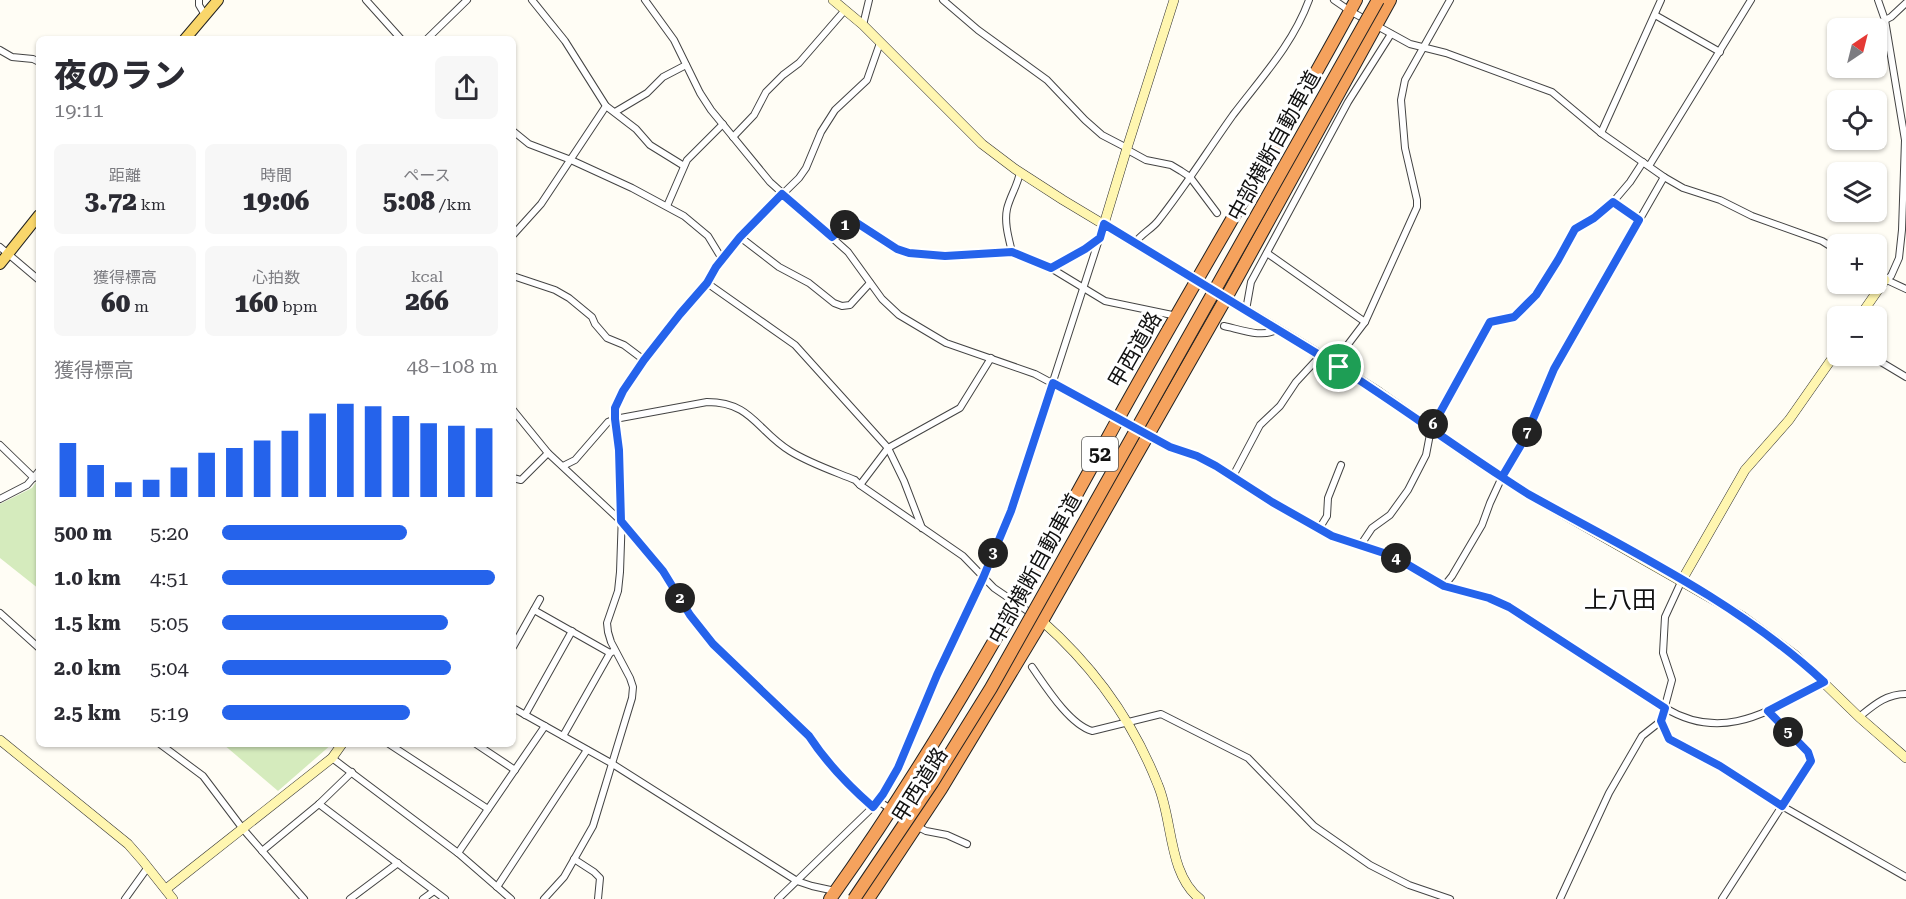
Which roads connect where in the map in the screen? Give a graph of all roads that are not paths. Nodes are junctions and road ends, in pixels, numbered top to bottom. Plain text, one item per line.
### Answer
1 (199, 0) edge
2 (218, 0) edge
3 (366, 0) edge
4 (532, 0) edge
5 (645, 0) edge
6 (833, 0) edge
7 (869, 0) edge
8 (943, 0) edge
9 (1174, 0) edge
10 (1309, 0) edge
11 (1335, 0) edge
12 (1378, 0) edge
13 (1385, 0) edge
14 (1390, 0) edge
15 (1450, 0) edge
16 (1662, 0) edge
17 (1751, 0) edge
18 (1878, 0) edge
19 (465, 1) edge
20 (1906, 3) edge
21 (1353, 6) edge
22 (845, 10) junction
23 (205, 15) junction
24 (1655, 15) junction
25 (1884, 18) edge
26 (1887, 19) edge
27 (863, 25) junction
28 (1376, 25) junction
29 (1887, 32) edge
30 (1391, 34) junction
31 (188, 36) edge
32 (398, 36) edge
33 (430, 36) edge
34 (880, 43) junction
35 (1423, 48) junction
36 (0, 50) edge
37 (1720, 52) junction
38 (36, 60) edge
39 (687, 65) junction
40 (606, 106) junction
41 (615, 112) junction
42 (723, 124) junction
43 (516, 133) edge
44 (1601, 133) junction
45 (733, 136) junction
46 (1126, 149) junction
47 (571, 160) junction
48 (1643, 162) junction
49 (684, 166) junction
50 (1649, 166) junction
51 (1020, 172) junction
52 (1190, 177) junction
53 (1664, 177) junction
54 (782, 194) junction
55 (1613, 202) junction
56 (668, 206) junction
57 (1217, 213) dead end
58 (36, 218) edge
59 (1639, 220) junction
60 (1104, 224) junction
61 (516, 232) edge
62 (740, 237) junction
63 (832, 237) junction
64 (1100, 238) junction
65 (1135, 243) junction
66 (1827, 243) edge
67 (1012, 252) junction
68 (1267, 253) junction
69 (2, 255) edge
70 (722, 259) junction
71 (1051, 268) junction
72 (516, 277) edge
73 (1887, 277) edge
74 (36, 278) edge
75 (1197, 281) junction
76 (1887, 281) edge
77 (707, 283) junction
78 (870, 283) junction
79 (1084, 287) junction
80 (1906, 289) edge
81 (1226, 298) junction
82 (1246, 310) junction
83 (1177, 316) junction
84 (1365, 322) junction
85 (1224, 326) dead end
86 (1277, 329) junction
87 (1321, 355) junction
88 (991, 358) junction
89 (644, 360) junction
90 (1827, 366) edge
91 (1887, 366) edge
92 (1339, 367) junction
93 (1906, 377) edge
94 (1053, 383) junction
95 (516, 414) edge
96 (615, 419) junction
97 (1118, 419) junction
98 (1431, 429) junction
99 (1148, 435) junction
100 (0, 445) edge
101 (888, 448) junction
102 (548, 453) junction
103 (1341, 465) dead end
104 (563, 466) junction
105 (36, 475) edge
106 (1233, 476) junction
107 (1502, 477) junction
108 (34, 478) junction
109 (516, 479) edge
110 (860, 485) junction
111 (0, 499) edge
112 (621, 521) junction
113 (922, 528) junction
114 (1319, 529) junction
115 (1360, 546) junction
116 (983, 578) junction
117 (1682, 580) junction
118 (1444, 586) junction
119 (540, 599) dead end
120 (1017, 604) junction
121 (534, 610) junction
122 (0, 613) edge
123 (1042, 621) junction
124 (572, 632) junction
125 (516, 642) edge
126 (36, 645) edge
127 (613, 652) junction
128 (1032, 667) dead end
129 (1824, 682) junction
130 (1906, 694) edge
131 (1665, 708) junction
132 (516, 710) edge
133 (1768, 711) junction
134 (525, 715) junction
135 (1859, 717) junction
136 (1661, 721) junction
137 (1129, 723) junction
138 (545, 726) junction
139 (563, 736) junction
140 (0, 740) edge
141 (164, 747) edge
142 (340, 747) edge
143 (394, 747) edge
144 (480, 747) edge
145 (587, 750) junction
146 (332, 758) junction
147 (1906, 758) edge
148 (611, 763) junction
149 (515, 770) junction
150 (352, 772) junction
151 (319, 804) junction
152 (876, 804) junction
153 (1782, 806) junction
154 (488, 809) junction
155 (892, 809) junction
156 (917, 826) junction
157 (243, 829) junction
158 (967, 844) dead end
159 (262, 851) junction
160 (458, 853) junction
161 (574, 859) junction
162 (398, 863) junction
163 (148, 867) junction
164 (1906, 877) edge
165 (797, 881) junction
166 (497, 886) junction
167 (166, 889) junction
168 (434, 891) junction
169 (833, 895) edge
170 (124, 899) edge
171 (173, 899) edge
172 (304, 899) edge
173 (351, 899) edge
174 (423, 899) edge
175 (444, 899) edge
176 (511, 899) edge
177 (544, 899) edge
178 (598, 899) edge
179 (778, 899) edge
180 (854, 899) edge
181 (863, 899) edge
182 (868, 899) edge
183 (1200, 899) edge
184 (1450, 899) edge
185 (1560, 899) edge
186 (1722, 899) edge

1 - 23 street
2 - 23 main road
3 - 32 street
4 - 40 street
5 - 39 street
6 - 22 street
7 - 27 street
8 - 46 street
9 - 46 street
10 - 52 street
11 - 21 street
12 - 180 highway, 中部横断自動車道, bridge
13 - 181 highway, 中部横断自動車道
14 - 28 highway, 甲西道路 / 52
15 - 35 street
16 - 24 street
17 - 37 street
18 - 25 street
19 - 33 street
20 - 26 street
21 - 28 street
21 - 75 highway, 甲西道路 / 52
22 - 27 street
22 - 45 street
23 - 31 main road
24 - 37 street
24 - 44 street
27 - 34 street
28 - 30 street
28 - 81 highway, 甲西道路 / 52
29 - 73 street
30 - 35 street
30 - 68 street
34 - 51 street
34 - 54 street
35 - 44 street
35 - 84 street
36 - 38 street
37 - 50 street
39 - 41 street
39 - 42 street
40 - 41 street
40 - 47 street
41 - 49 street
42 - 45 street
42 - 49 street
43 - 47 street
44 - 48 street
45 - 54 street
46 - 52 street
46 - 60 street
47 - 56 street
47 - 61 street
48 - 50 street
48 - 55 street
49 - 56 street
50 - 53 street
51 - 60 street
51 - 67 street
52 - 57 street
52 - 65 street
53 - 59 street
53 - 66 street
54 - 62 street
54 - 63 street
55 - 59 street
55 - 98 street
56 - 70 street
58 - 69 main road
59 - 107 street
60 - 64 street
60 - 65 street
62 - 70 street
62 - 78 street
63 - 67 street
63 - 78 street
64 - 71 street
64 - 79 street
65 - 75 street
67 - 71 street
68 - 82 street
68 - 84 street
69 - 74 street
70 - 77 street
71 - 79 street
72 - 89 street
75 - 81 street
75 - 83 highway, 甲西道路 / 52
76 - 80 street
77 - 89 street
77 - 101 street
78 - 88 street
79 - 83 street
79 - 94 street
81 - 82 street
81 - 99 highway, 甲西道路 / 52
82 - 86 street
83 - 97 highway, 甲西道路 / 52
84 - 92 street
85 - 86 street
86 - 87 street
87 - 92 street
87 - 106 street
88 - 94 street
88 - 101 street
89 - 96 street
90 - 117 street
91 - 93 street
92 - 98 street
94 - 97 street
94 - 116 street
95 - 102 street
96 - 104 street
96 - 110 street
96 - 112 street
97 - 99 street
97 - 120 highway, 甲西道路 / 52
98 - 107 street
98 - 115 street
99 - 106 street
99 - 123 highway, 甲西道路 / 52
100 - 108 street
101 - 110 street
101 - 113 street
102 - 104 street
102 - 109 street
103 - 114 street
104 - 112 street
105 - 108 street
106 - 114 street
107 - 117 street
107 - 118 street
108 - 111 street
110 - 113 street
112 - 127 street
112 - 152 street
113 - 116 street
114 - 115 street
115 - 118 street
116 - 120 street
116 - 152 street
117 - 129 street
117 - 131 street
118 - 131 street
119 - 121 street
120 - 123 street
120 - 155 highway, 甲西道路 / 52
121 - 124 street
121 - 125 street
122 - 126 street
123 - 137 street
123 - 156 highway, 甲西道路 / 52
124 - 127 street
124 - 134 street
127 - 139 street
127 - 148 street
128 - 137 street
129 - 133 street
129 - 135 street
130 - 135 street
131 - 133 street
131 - 136 street
132 - 134 street
133 - 153 street
134 - 138 street
135 - 147 street
136 - 153 street
136 - 185 street
137 - 183 street
137 - 184 street
138 - 139 street
138 - 149 street
139 - 145 street
140 - 163 street
141 - 157 street
142 - 146 street
143 - 154 street
144 - 149 street
145 - 148 street
145 - 166 street
146 - 150 street
146 - 157 street
148 - 161 street
148 - 165 street
149 - 154 street
150 - 151 street
150 - 160 street
151 - 159 street
151 - 162 street
152 - 155 street
152 - 165 street
153 - 164 street
153 - 186 street
154 - 160 street
155 - 156 street
155 - 169 highway, 甲西道路 / 52
156 - 158 street
156 - 182 highway, 甲西道路 / 52
157 - 159 street
157 - 167 street
159 - 172 street
160 - 166 street
161 - 177 street
161 - 178 street
162 - 168 street
162 - 173 street
163 - 167 street
163 - 170 street
165 - 169 street
165 - 179 street
166 - 176 street
167 - 171 street
168 - 174 street
168 - 175 street

